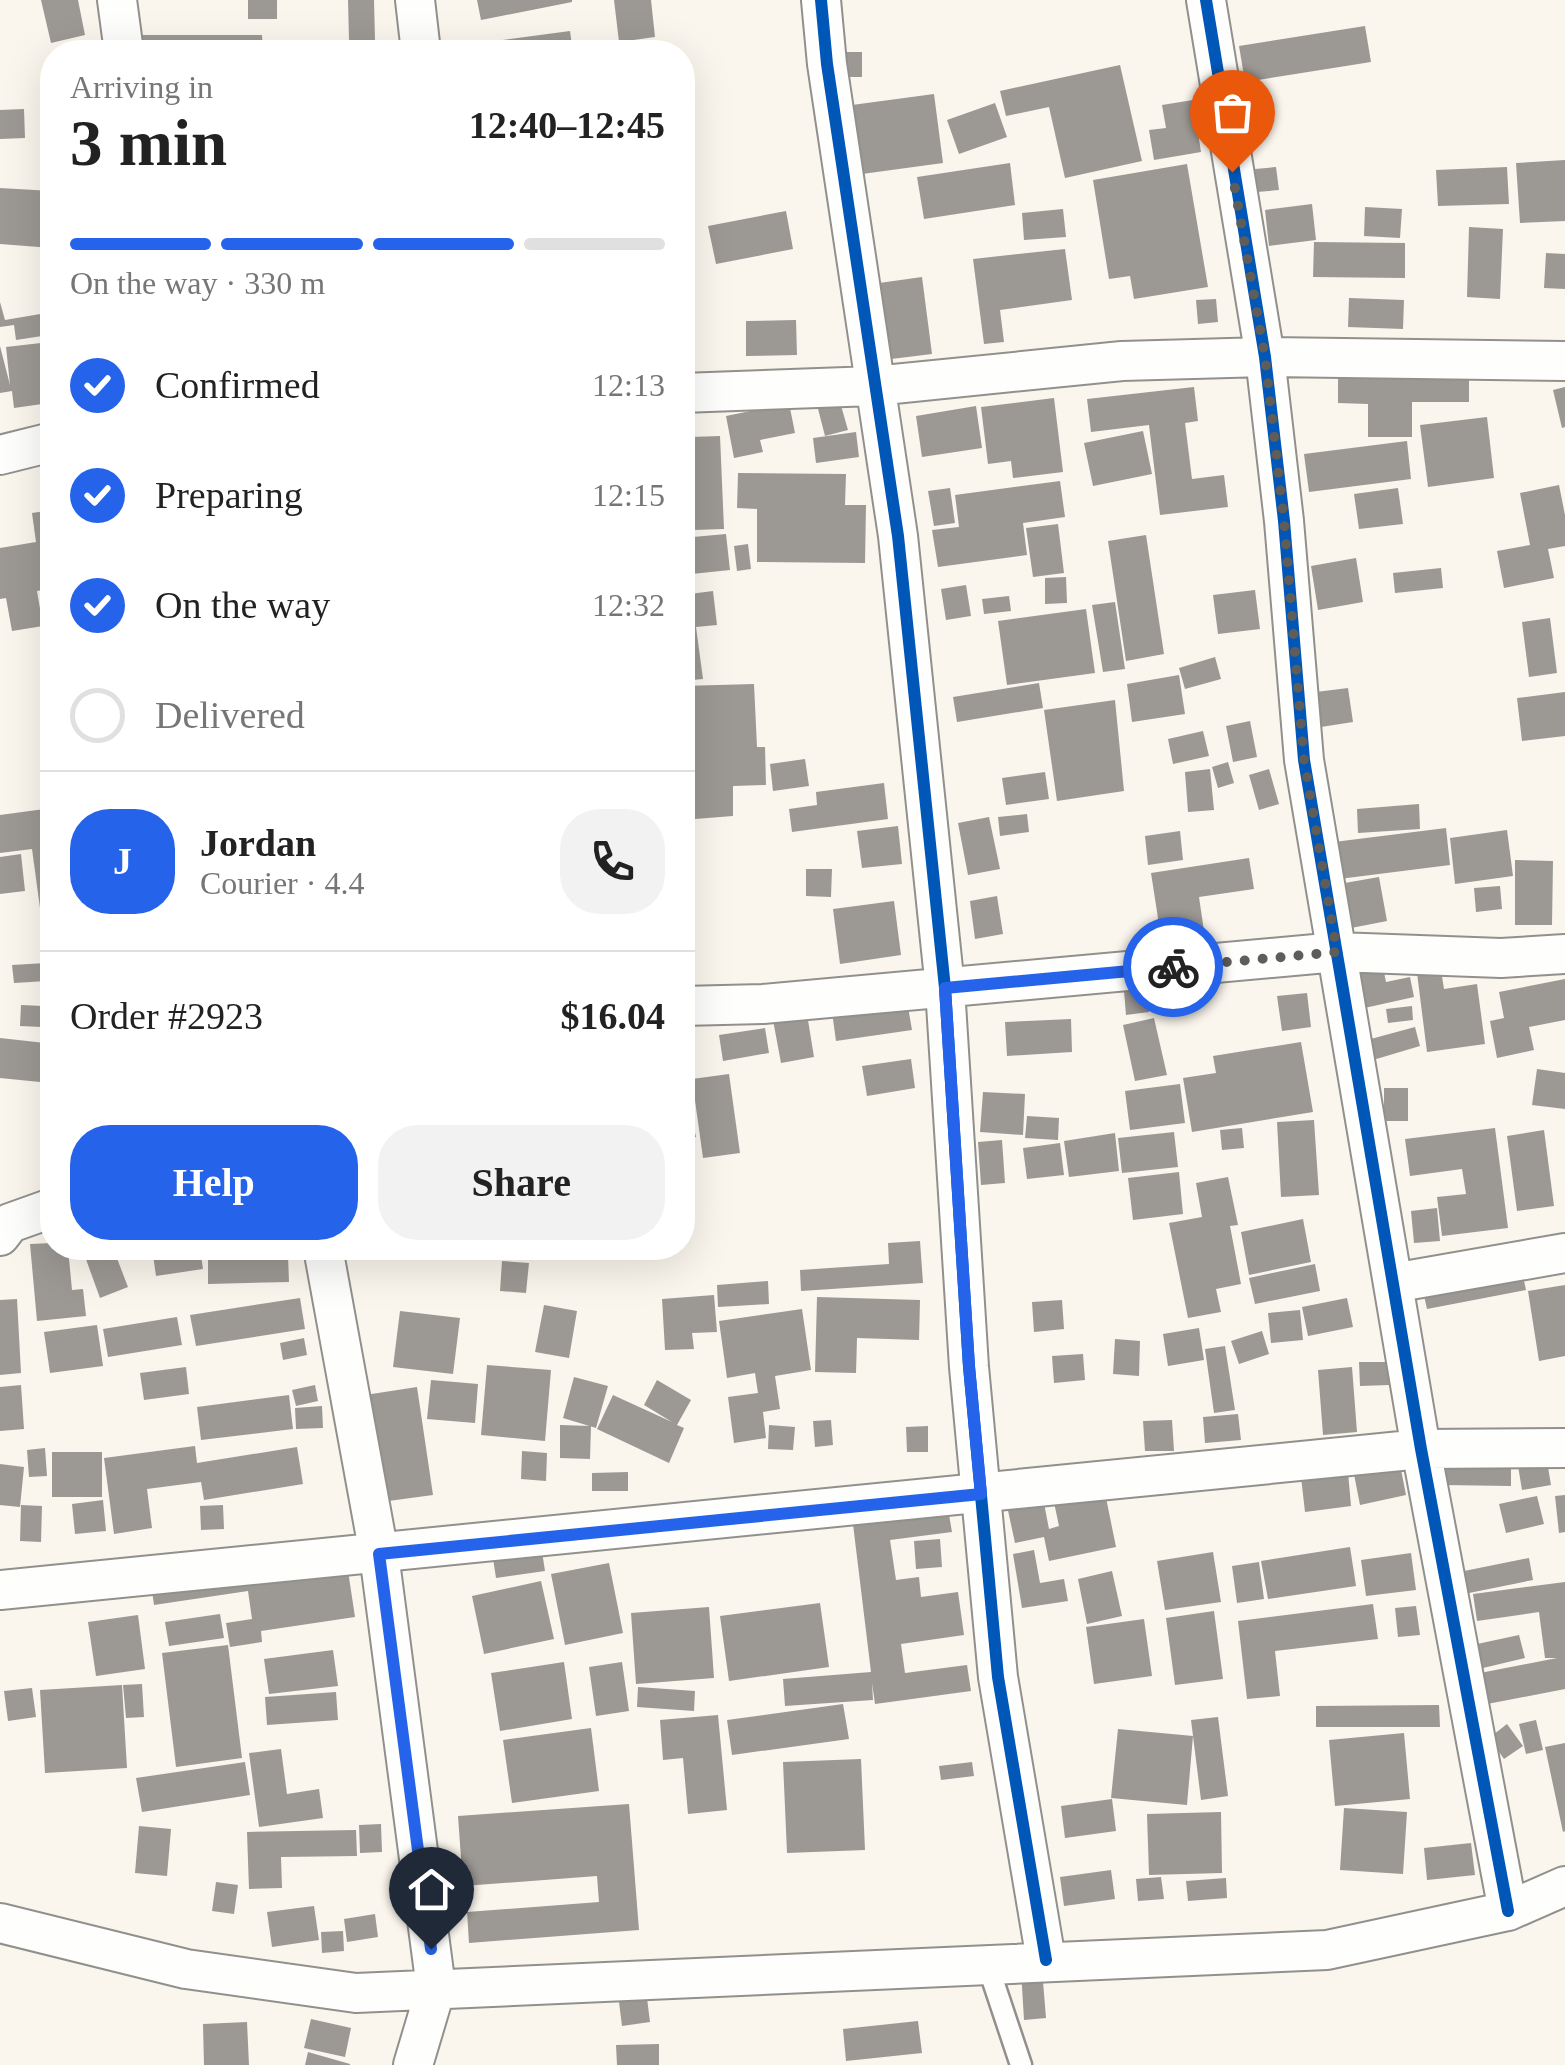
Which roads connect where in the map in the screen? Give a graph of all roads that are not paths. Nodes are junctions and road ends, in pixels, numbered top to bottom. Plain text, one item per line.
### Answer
1 (116, 0) edge
2 (415, 0) edge
3 (820, 0) edge
4 (1206, 0) edge
5 (122, 40) edge
6 (420, 40) edge
7 (1265, 357) junction
8 (1565, 361) edge
9 (874, 386) junction
10 (695, 392) edge
11 (40, 445) edge
12 (0, 455) edge
13 (1337, 952) junction
14 (1565, 954) edge
15 (945, 988) junction
16 (695, 1006) edge
17 (40, 1212) edge
18 (0, 1236) edge
19 (1565, 1253) edge
20 (326, 1260) edge
21 (1393, 1283) junction
22 (1565, 1448) edge
23 (1421, 1449) junction
24 (981, 1494) junction
25 (379, 1554) junction
26 (0, 1590) edge
27 (1565, 1886) edge
28 (1508, 1912) junction
29 (0, 1923) edge
30 (1046, 1960) junction
31 (987, 1963) junction
32 (436, 1988) junction
33 (413, 2065) edge
34 (1020, 2065) edge

1 - 5 street
2 - 6 street
3 - 9 street
4 - 7 street
7 - 8 street
7 - 9 street
7 - 13 street
9 - 10 street
9 - 15 street
11 - 12 street
13 - 14 street
13 - 15 street
13 - 21 street
15 - 16 street
15 - 24 street
17 - 18 street
19 - 21 street
20 - 25 street
21 - 23 street
22 - 23 street
23 - 24 street
23 - 28 street
24 - 25 street
24 - 30 street
25 - 26 street
25 - 32 street
27 - 28 street
28 - 30 street
29 - 32 street
30 - 31 street
31 - 32 street
31 - 34 lane
32 - 33 street

